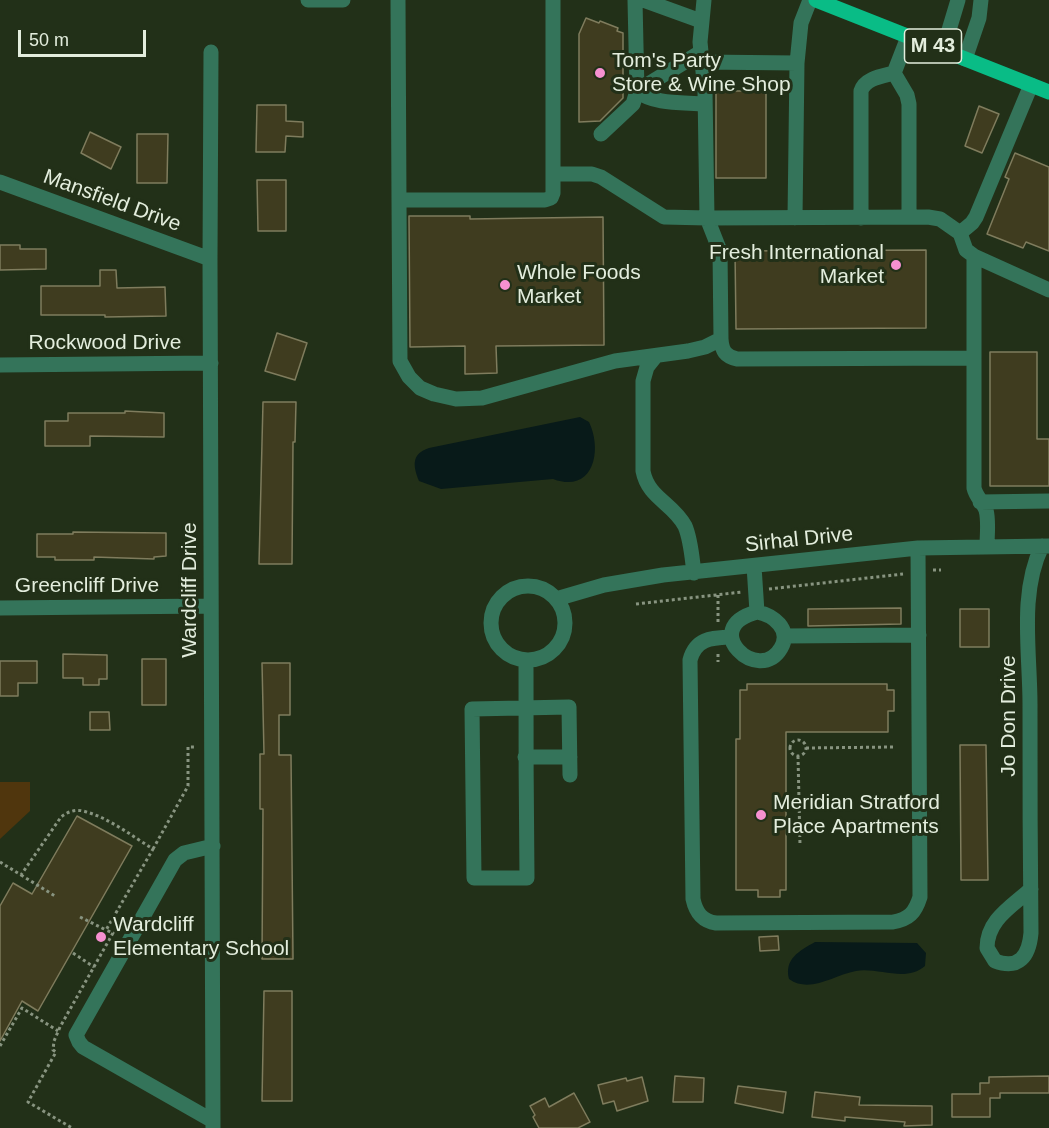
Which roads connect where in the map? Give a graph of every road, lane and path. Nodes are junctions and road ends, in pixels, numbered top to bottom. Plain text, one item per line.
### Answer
1 (308, 0) edge
2 (343, 0) edge
3 (398, 0) edge
4 (553, 0) edge
5 (635, 0) edge
6 (643, 0) edge
7 (704, 0) edge
8 (810, 0) edge
9 (816, 0) edge
10 (958, 0) edge
11 (981, 0) edge
12 (701, 21) junction
13 (908, 37) junction
14 (943, 50) junction
15 (212, 52) dead end
16 (702, 57) junction
17 (965, 59) junction
18 (797, 63) junction
19 (894, 73) junction
20 (1030, 85) junction
21 (637, 92) junction
22 (1049, 92) edge
23 (705, 104) junction
24 (601, 134) dead end
25 (554, 174) junction
26 (0, 182) edge
27 (399, 200) junction
28 (909, 217) junction
29 (707, 218) junction
30 (795, 218) junction
31 (861, 218) junction
32 (960, 233) junction
33 (974, 256) junction
34 (210, 259) junction
35 (1049, 290) edge
36 (721, 339) junction
37 (656, 357) junction
38 (974, 358) junction
39 (211, 363) junction
40 (0, 365) edge
41 (1049, 501) edge
42 (980, 502) junction
43 (987, 546) junction
44 (1046, 546) edge
45 (918, 548) junction
46 (754, 566) junction
47 (941, 570) dead end
48 (918, 572) junction
49 (694, 573) junction
50 (756, 591) junction
51 (556, 599) junction
52 (636, 604) dead end
53 (211, 606) junction
54 (0, 608) edge
55 (757, 612) junction
56 (919, 635) junction
57 (784, 636) junction
58 (731, 638) junction
59 (526, 661) junction
60 (526, 708) junction
61 (212, 746) junction
62 (893, 747) dead end
63 (806, 748) junction
64 (798, 756) junction
65 (525, 757) junction
66 (570, 757) junction
67 (570, 775) dead end
68 (800, 845) dead end
69 (213, 846) junction
70 (153, 849) junction
71 (0, 862) edge
72 (21, 875) junction
73 (1030, 889) junction
74 (55, 896) dead end
75 (80, 917) dead end
76 (106, 930) junction
77 (73, 953) dead end
78 (94, 967) junction
79 (58, 1031) junction
80 (0, 1046) edge
81 (213, 1125) edge
82 (72, 1128) edge

1 - 2 street
3 - 27 street
4 - 25 street
5 - 21 street
6 - 12 street
7 - 12 street
8 - 18 street
9 - 13 main road, M 43
10 - 14 street
11 - 17 street
12 - 16 street
13 - 14 main road, M 43
13 - 19 street
14 - 17 main road, M 43
15 - 34 street, Wardcliff Drive
16 - 18 street
16 - 21 street
16 - 23 street
17 - 20 main road, M 43
18 - 30 street
19 - 28 street
19 - 31 street
20 - 22 main road, M 43
20 - 32 street
21 - 23 street
21 - 24 street
23 - 29 street
25 - 27 street
25 - 29 street
26 - 34 street, Mansfield Drive
27 - 37 street
28 - 31 street
28 - 32 street
29 - 30 street
29 - 36 street
30 - 31 street
32 - 33 street
33 - 35 street
33 - 38 street
34 - 39 street, Wardcliff Drive
36 - 37 street
36 - 38 street
37 - 49 street
38 - 42 street
39 - 40 street, Rockwood Drive
39 - 53 street, Wardcliff Drive
41 - 42 street
42 - 43 street
43 - 44 street, Sirhal Drive
43 - 45 street, Sirhal Drive
44 - 73 street, Jo Don Drive
45 - 46 street, Sirhal Drive
45 - 48 street
46 - 49 street, Sirhal Drive
46 - 50 street
47 - 48 path
48 - 50 path
48 - 56 street
49 - 51 street, Sirhal Drive
50 - 52 path
50 - 55 street
51 - 59 street
51 - 59 street
53 - 54 street, Greencliff Drive
53 - 61 street, Wardcliff Drive
55 - 57 street
55 - 58 street
56 - 57 street
56 - 58 street
57 - 58 street
59 - 60 street
60 - 65 street
60 - 65 street
60 - 66 street
61 - 69 street, Wardcliff Drive
61 - 70 path
62 - 63 path
63 - 64 path
63 - 64 path
64 - 68 path
65 - 66 street
66 - 67 street
69 - 81 street, Wardcliff Drive
69 - 81 street
70 - 72 path
70 - 76 path
71 - 72 path
72 - 74 path
73 - 73 street, Jo Don Drive
75 - 76 path
76 - 78 path
77 - 78 path
78 - 79 path
79 - 80 path
79 - 82 path

